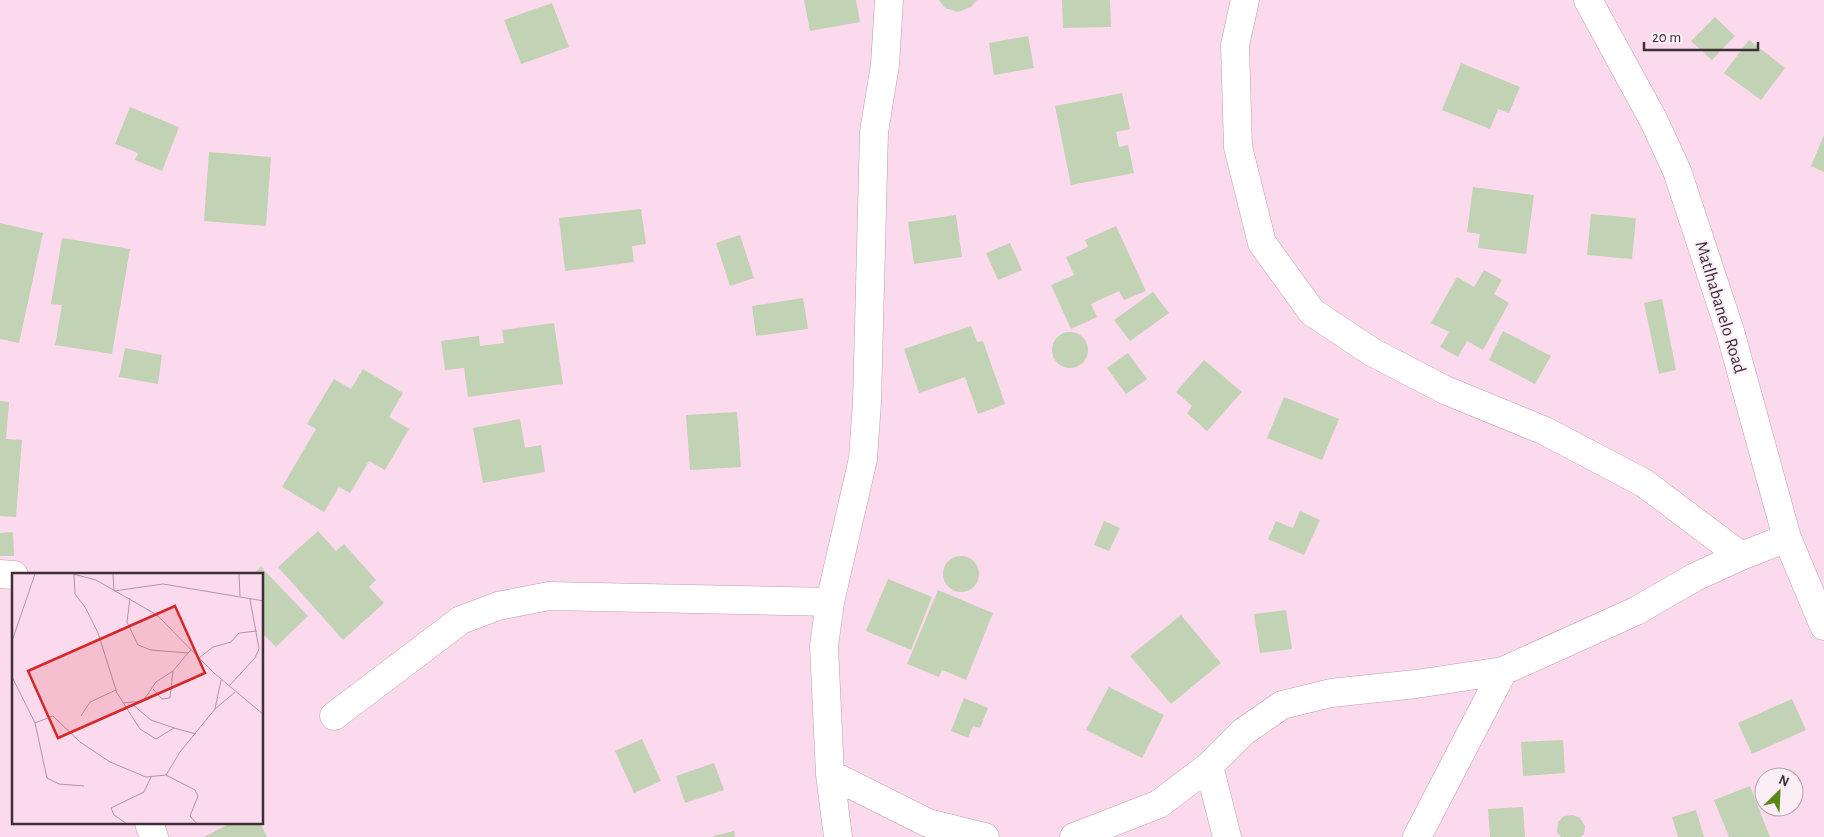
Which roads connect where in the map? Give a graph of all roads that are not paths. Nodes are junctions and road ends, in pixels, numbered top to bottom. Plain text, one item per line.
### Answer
1 (889, 0) edge
2 (1245, 0) edge
3 (1588, 0) edge
4 (1787, 538) junction
5 (1741, 556) junction
6 (830, 602) junction
7 (1824, 626) edge
8 (1503, 672) junction
9 (334, 716) dead end
10 (1209, 766) junction
11 (830, 774) junction
12 (149, 824) edge
13 (931, 830) edge
14 (154, 837) edge
15 (838, 837) edge
16 (985, 837) edge
17 (1074, 837) edge
18 (1227, 837) edge
19 (1417, 837) edge

1 - 6 street
2 - 5 street
3 - 4 street, Matlhabanelo Road
4 - 5 street
4 - 7 street, Matlhabanelo Road
5 - 8 street
6 - 9 street
6 - 11 street
8 - 10 street
8 - 19 street
10 - 17 street
10 - 18 street
11 - 13 street
11 - 15 street
12 - 14 street
13 - 16 street

